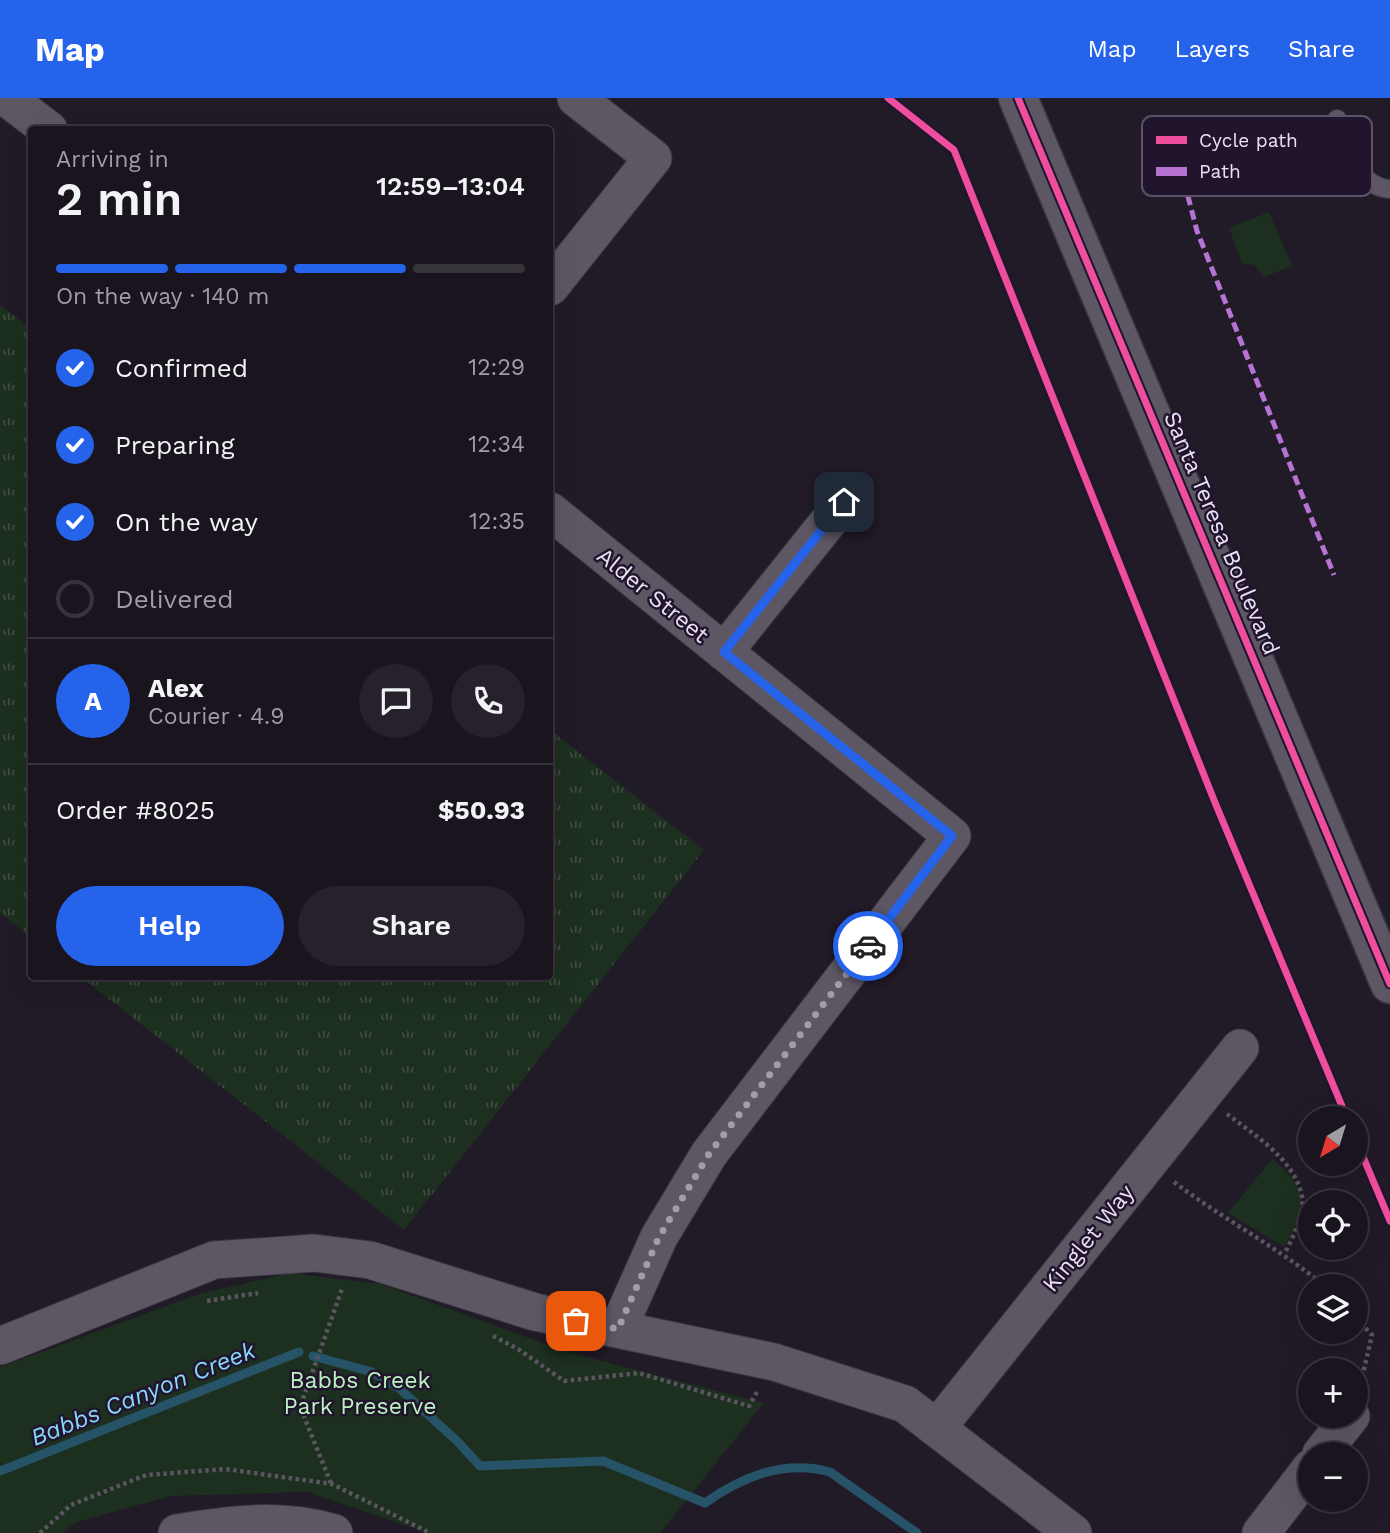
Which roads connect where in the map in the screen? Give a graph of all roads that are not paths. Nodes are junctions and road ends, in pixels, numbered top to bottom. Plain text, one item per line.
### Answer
1 (7, 98) edge
2 (576, 98) edge
3 (1018, 98) edge
4 (44, 126) edge
5 (1372, 184) edge
6 (1390, 189) edge
7 (553, 283) edge
8 (844, 502) dead end
9 (553, 513) edge
10 (724, 652) junction
11 (1390, 984) edge
12 (1240, 1048) dead end
13 (618, 1329) junction
14 (0, 1346) edge
15 (937, 1429) junction
16 (1298, 1485) edge
17 (246, 1528) edge
18 (177, 1533) edge
19 (334, 1533) edge
20 (1073, 1533) edge
21 (1261, 1533) edge

1 - 4 street
2 - 7 street
3 - 11 main road, Santa Teresa Boulevard
5 - 6 lane
8 - 10 street
9 - 10 street, Alder Street
10 - 13 street, Alder Street
12 - 15 street, Kinglet Way
13 - 14 street
13 - 15 street
15 - 20 street
16 - 21 street
17 - 18 street
17 - 19 street

